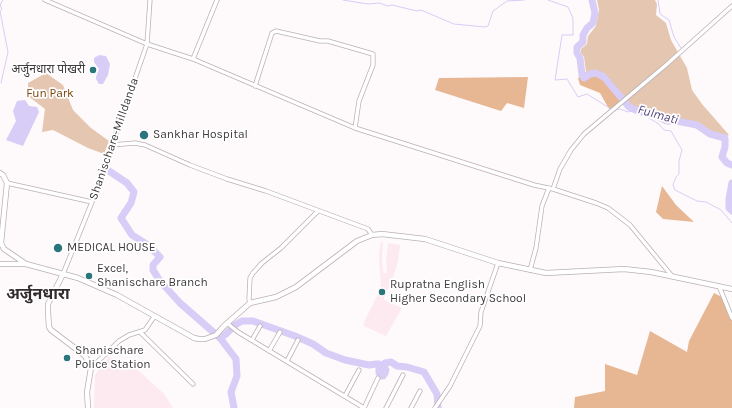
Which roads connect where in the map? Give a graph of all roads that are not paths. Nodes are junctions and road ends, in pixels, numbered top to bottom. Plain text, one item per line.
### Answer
1 (45, 0) edge
2 (150, 0) edge
3 (217, 0) edge
4 (732, 6) edge
5 (147, 44) junction
6 (193, 59) junction
7 (255, 86) junction
8 (355, 128) junction
9 (112, 145) junction
10 (0, 173) edge
11 (7, 183) junction
12 (551, 189) junction
13 (0, 191) edge
14 (6, 191) junction
15 (92, 202) junction
16 (318, 211) junction
17 (372, 235) junction
18 (498, 263) junction
19 (0, 264) edge
20 (26, 264) junction
21 (530, 270) junction
22 (63, 274) junction
23 (672, 276) junction
24 (718, 286) junction
25 (732, 289) edge
26 (250, 303) junction
27 (154, 317) junction
28 (732, 318) edge
29 (227, 323) junction
30 (260, 326) dead end
31 (140, 332) junction
32 (280, 332) dead end
33 (252, 340) junction
34 (298, 340) dead end
35 (269, 351) junction
36 (287, 361) junction
37 (91, 368) junction
38 (359, 370) dead end
39 (403, 375) dead end
40 (378, 378) dead end
41 (193, 384) dead end
42 (420, 391) dead end
43 (345, 396) junction
44 (88, 408) edge
45 (364, 408) edge
46 (386, 408) edge
47 (411, 408) edge
48 (435, 408) edge

1 - 5 street
2 - 5 street, Shanischare-Milldanda
3 - 6 street
4 - 12 street
5 - 6 street
5 - 9 street, Shanischare-Milldanda
6 - 7 street
7 - 8 street
7 - 8 street
8 - 12 street
9 - 15 street, Shanischare-Milldanda
9 - 16 street
10 - 11 street
11 - 14 street
11 - 15 street
12 - 21 street
12 - 23 street
13 - 14 street
14 - 20 street
15 - 22 street, Shanischare-Milldanda
16 - 17 street
16 - 26 street
17 - 18 street
17 - 26 street
18 - 21 street
18 - 48 street
19 - 20 street
20 - 22 street
21 - 23 street
22 - 27 street
22 - 37 street
23 - 24 street
24 - 25 street
24 - 28 street
26 - 29 street
27 - 29 street
27 - 31 street
29 - 33 street
30 - 33 street
31 - 37 street
31 - 41 street
32 - 35 street
33 - 35 street
34 - 36 street
35 - 36 street
36 - 43 street
37 - 44 street
38 - 43 street
39 - 46 street
40 - 45 street
42 - 47 street
43 - 45 street

